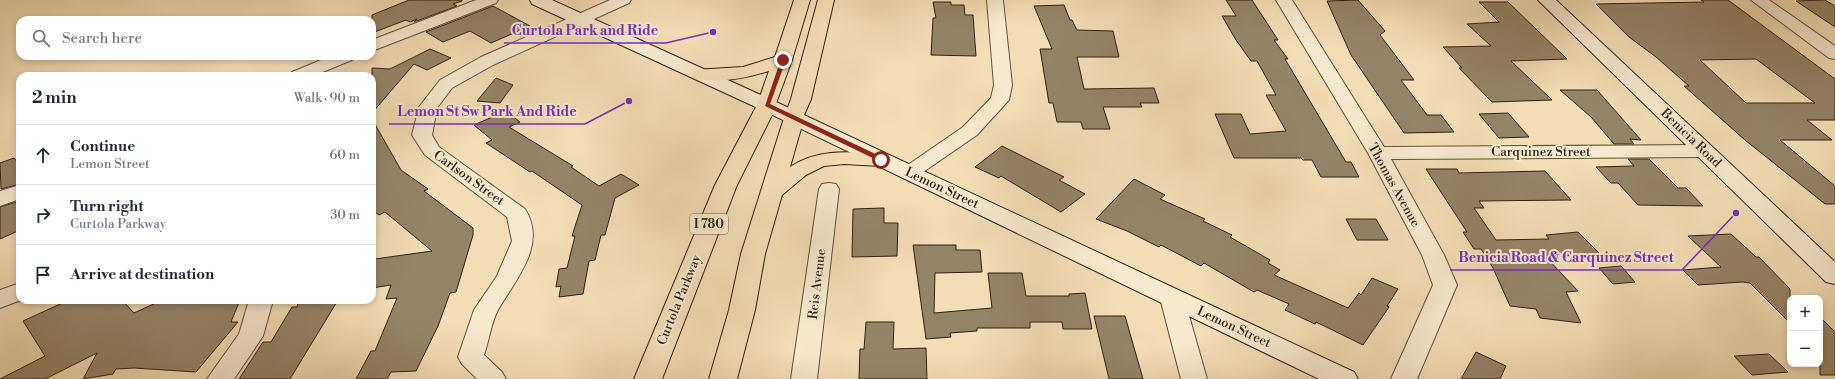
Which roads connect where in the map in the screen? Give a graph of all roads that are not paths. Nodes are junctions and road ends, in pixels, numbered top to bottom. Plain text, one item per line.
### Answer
1 (490, 0) edge
2 (538, 0) edge
3 (623, 0) edge
4 (802, 0) edge
5 (826, 0) edge
6 (995, 0) edge
7 (1284, 0) edge
8 (1546, 0) edge
9 (1759, 0) edge
10 (579, 19) junction
11 (376, 44) edge
12 (1835, 54) edge
13 (336, 60) edge
14 (783, 60) junction
15 (308, 72) edge
16 (701, 74) junction
17 (767, 105) junction
18 (794, 118) junction
19 (1704, 151) junction
20 (1378, 153) junction
21 (881, 160) junction
22 (910, 173) junction
23 (829, 189) dead end
24 (16, 193) edge
25 (771, 193) junction
26 (0, 199) edge
27 (1835, 276) edge
28 (16, 293) edge
29 (1172, 298) junction
30 (0, 300) edge
31 (260, 304) edge
32 (660, 348) junction
33 (220, 379) edge
34 (493, 379) edge
35 (635, 379) edge
36 (648, 379) edge
37 (723, 379) edge
38 (804, 379) edge
39 (1194, 379) edge
40 (1344, 379) edge
41 (1404, 379) edge

1 - 11 street
2 - 10 street, Lemon Street
3 - 10 street, Carlson Street
4 - 14 main road, Curtola Parkway
5 - 18 main road
6 - 22 street
7 - 20 street, Thomas Avenue
8 - 19 street, Benicia Road
9 - 12 street
10 - 16 street, Lemon Street
10 - 34 street, Carlson Street
13 - 15 street
14 - 16 main road
14 - 17 main road, Curtola Parkway
16 - 17 street, Lemon Street
17 - 18 street, Lemon Street
17 - 32 main road, Curtola Parkway / I 780
18 - 21 street, Lemon Street
18 - 25 main road
19 - 20 street, Carquinez Street
19 - 27 street, Benicia Road
20 - 41 street, Thomas Avenue
21 - 22 street, Lemon Street
21 - 25 main road
22 - 29 street, Lemon Street
23 - 38 street, Reis Avenue
24 - 26 street
25 - 37 main road
28 - 30 street
29 - 39 street
29 - 40 street, Lemon Street
31 - 33 street
32 - 35 main road
32 - 36 main road, Curtola Parkway / I 780

